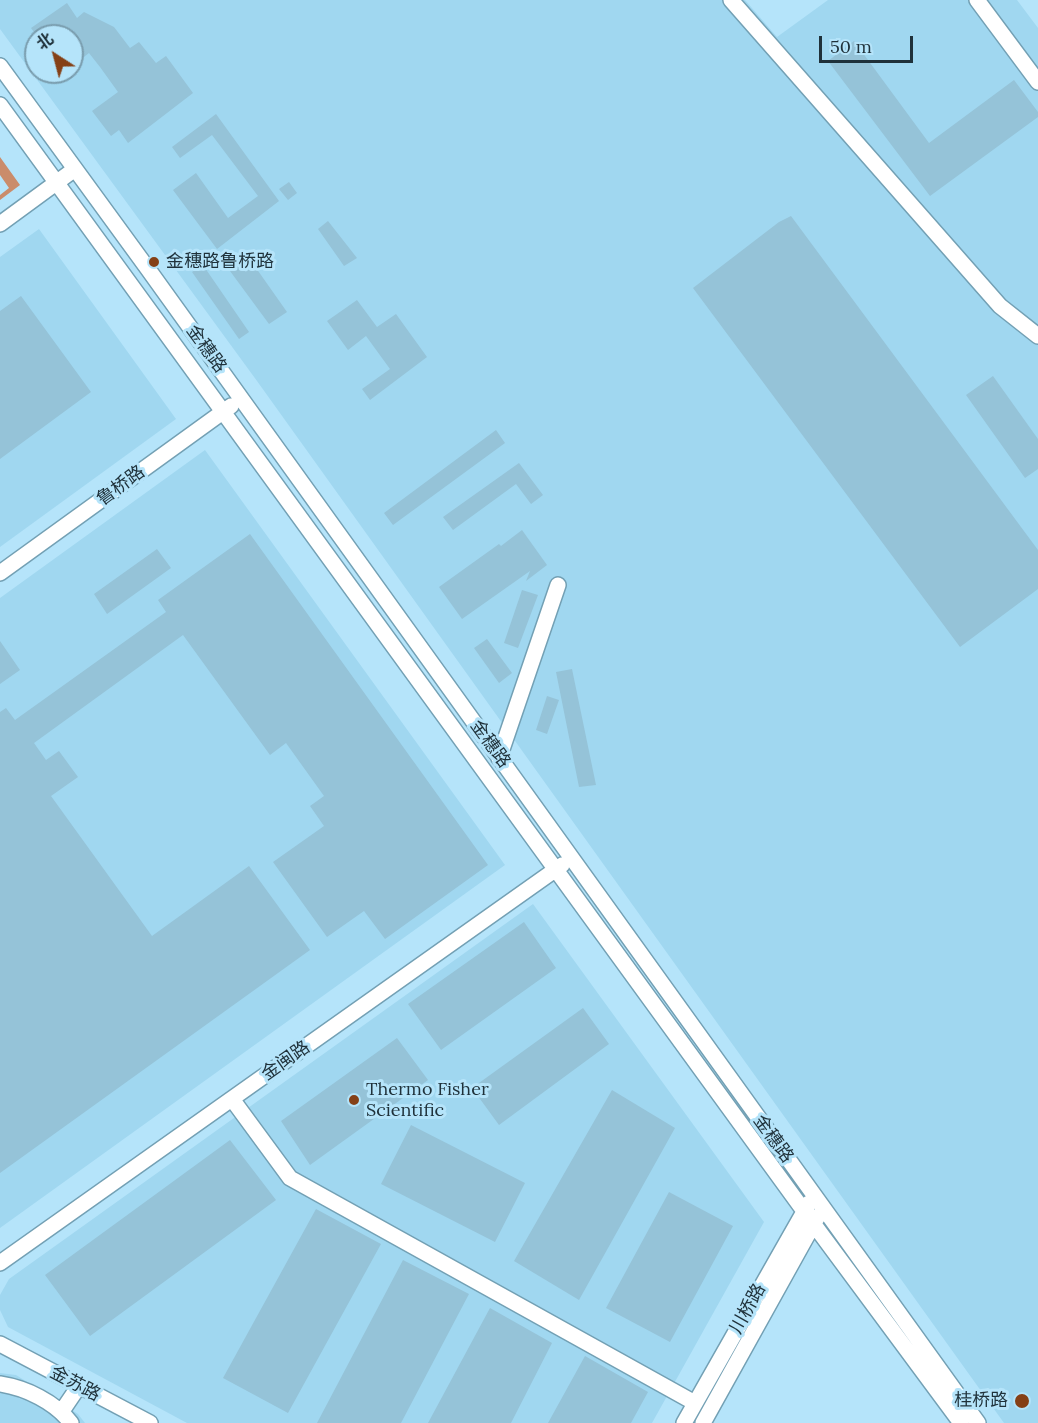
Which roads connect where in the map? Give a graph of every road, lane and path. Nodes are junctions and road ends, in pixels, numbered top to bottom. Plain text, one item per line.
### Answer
1 (731, 0) edge
2 (977, 0) edge
3 (0, 66) edge
4 (1038, 82) edge
5 (0, 105) edge
6 (75, 169) junction
7 (56, 183) junction
8 (0, 224) edge
9 (1038, 336) edge
10 (242, 399) junction
11 (224, 412) junction
12 (0, 573) edge
13 (558, 585) dead end
14 (499, 758) junction
15 (572, 858) junction
16 (556, 870) junction
17 (232, 1099) junction
18 (818, 1202) junction
19 (809, 1217) junction
20 (0, 1263) edge
21 (0, 1344) edge
22 (0, 1384) edge
23 (79, 1386) junction
24 (695, 1403) junction
25 (66, 1417) edge
26 (150, 1423) edge
27 (684, 1423) edge
28 (703, 1423) edge
29 (961, 1423) edge
30 (978, 1423) edge

1 - 9 street
2 - 4 street
3 - 6 street, 金穗路
5 - 7 street, 金穗路
6 - 7 street
6 - 10 street, 金穗路
7 - 8 street
7 - 11 street, 金穗路
10 - 11 street, 鲁桥路
10 - 14 street, 金穗路
11 - 12 street, 鲁桥路
11 - 16 street, 金穗路
13 - 14 street
14 - 15 street, 金穗路
15 - 16 street, 金闽路
15 - 18 street, 金穗路
16 - 17 street, 金闽路
16 - 19 street, 金穗路
17 - 20 street, 金闽路
17 - 24 street
18 - 19 street, 川桥路
18 - 30 street, 金穗路
19 - 24 street, 川桥路
19 - 28 street, 川桥路
19 - 29 street, 金穗路
21 - 23 street, 金苏路
22 - 25 street
23 - 25 street
23 - 26 street, 金苏路
24 - 27 street, 川桥路

